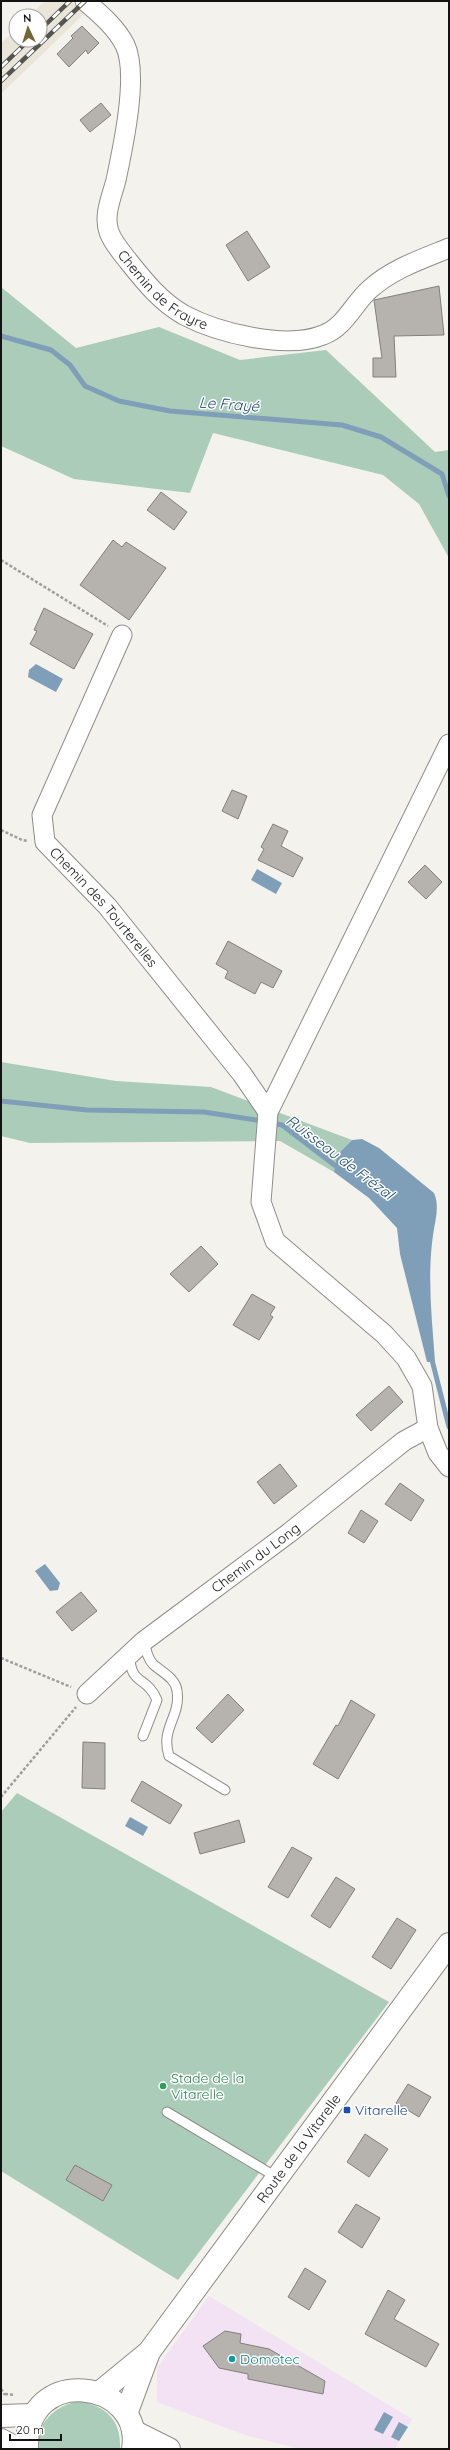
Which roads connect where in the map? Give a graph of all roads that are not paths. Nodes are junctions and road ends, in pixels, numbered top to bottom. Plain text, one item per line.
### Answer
1 (85, 1) edge
2 (449, 248) edge
3 (122, 635) road end
4 (449, 744) edge
5 (268, 1112) junction
6 (428, 1428) junction
7 (449, 1466) edge
8 (144, 1641) junction
9 (130, 1654) junction
10 (87, 1694) road end
11 (142, 1736) dead end
12 (225, 1790) dead end
13 (449, 1944) edge
14 (167, 2112) dead end
15 (278, 2178) junction
16 (149, 2352) junction
17 (99, 2393) junction
18 (1, 2416) edge
19 (33, 2416) junction
20 (131, 2431) edge
21 (1, 2440) edge
22 (18, 2449) edge
23 (27, 2449) edge
24 (169, 2449) edge

1 - 2 street, Chemin de Frayre
3 - 5 street, Chemin des Tourterelles
4 - 5 street
5 - 6 street
6 - 7 street
6 - 8 street, Chemin du Long
8 - 9 street, Chemin du Long
8 - 12 lane
9 - 10 street, Chemin du Long
9 - 11 lane
13 - 15 street, Route de la Vitarelle
14 - 15 lane
15 - 16 street, Route de la Vitarelle
16 - 17 street, Route de la Vitarelle
16 - 20 street, Route de la Vitarelle
17 - 19 street
17 - 20 street
18 - 19 street
19 - 23 street
20 - 24 street
21 - 22 street

